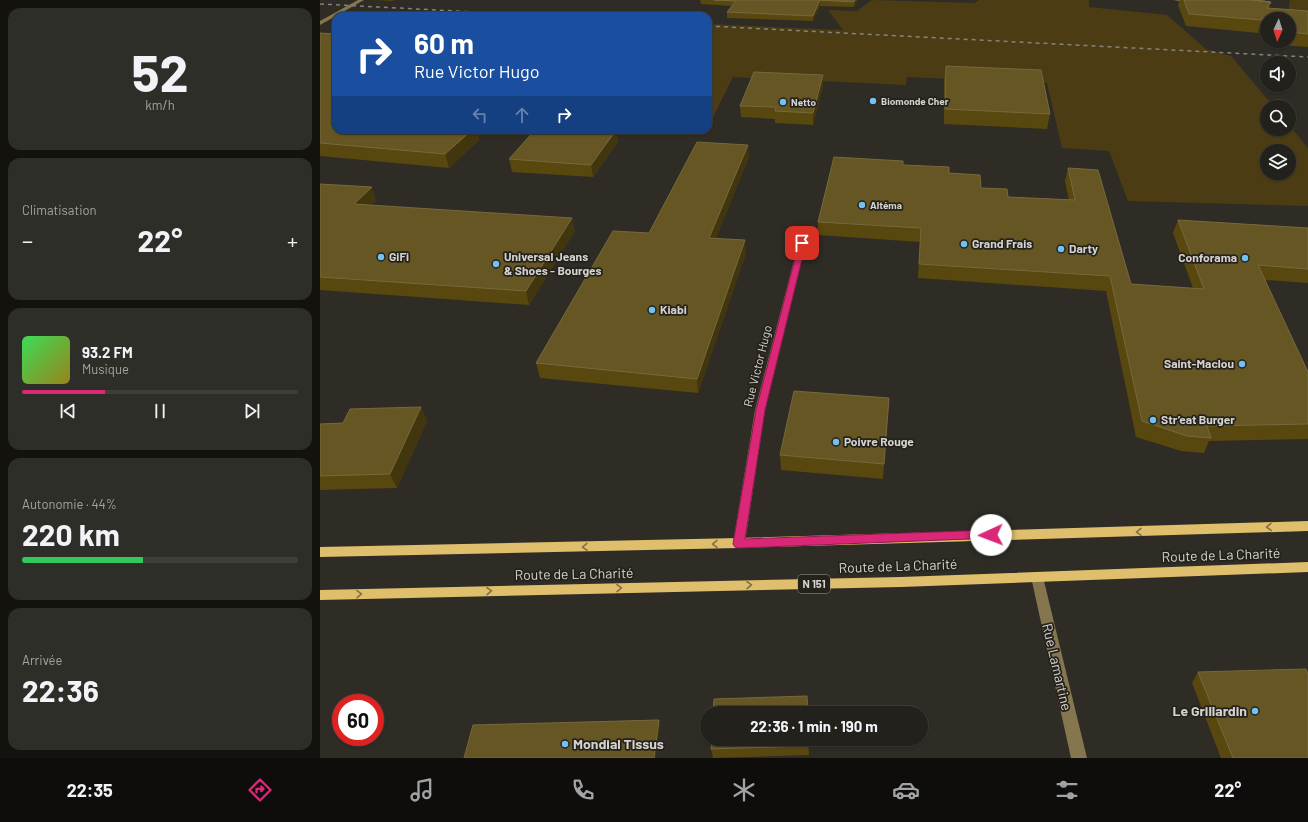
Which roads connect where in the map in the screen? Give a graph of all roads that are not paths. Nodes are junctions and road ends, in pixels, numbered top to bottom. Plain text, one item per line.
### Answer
1 (362, 0) edge
2 (1175, 0) edge
3 (1198, 3) edge
4 (340, 12) edge
5 (332, 16) edge
6 (320, 23) edge
7 (802, 243) dead end
8 (1308, 526) edge
9 (739, 544) junction
10 (320, 552) edge
11 (1308, 567) edge
12 (1037, 577) junction
13 (320, 595) edge
14 (1079, 758) edge

1 - 4 street
2 - 3 street
5 - 6 street
7 - 9 street, Rue Victor Hugo
8 -> 9 main road, Route de La Charité
9 -> 10 main road, Route de La Charité
11 - 12 main road, Route de La Charité / N 151
13 -> 12 main road, Route de La Charité / N 151
12 - 14 street, Rue Lamartine

